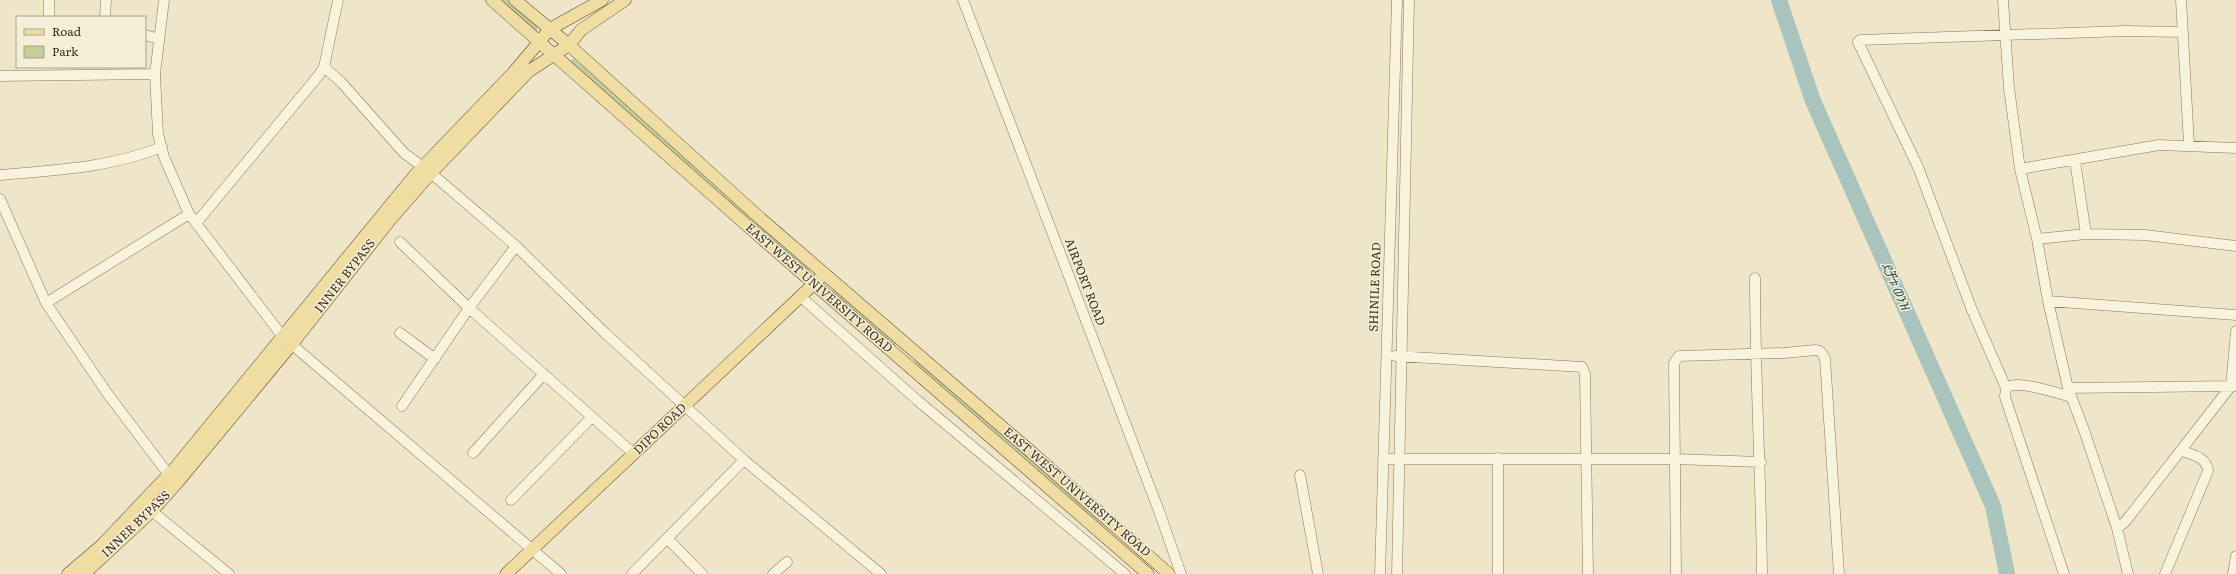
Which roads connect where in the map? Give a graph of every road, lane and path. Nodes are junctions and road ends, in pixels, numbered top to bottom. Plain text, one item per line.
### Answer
1 (49, 0) edge
2 (106, 0) edge
3 (164, 0) edge
4 (338, 0) edge
5 (492, 0) edge
6 (515, 0) edge
7 (602, 0) edge
8 (625, 0) edge
9 (963, 0) edge
10 (1397, 0) edge
11 (1408, 0) edge
12 (2003, 0) edge
13 (2182, 0) edge
14 (49, 16) edge
15 (105, 16) edge
16 (550, 29) junction
17 (2183, 32) junction
18 (146, 35) edge
19 (2005, 36) junction
20 (158, 39) junction
21 (538, 42) junction
22 (569, 45) junction
23 (553, 54) junction
24 (324, 67) junction
25 (155, 74) junction
26 (0, 76) edge
27 (2189, 145) junction
28 (162, 147) junction
29 (2236, 148) edge
30 (2075, 161) junction
31 (2020, 169) junction
32 (427, 170) junction
33 (0, 175) edge
34 (1, 204) edge
35 (189, 214) junction
36 (197, 222) junction
37 (2086, 234) junction
38 (2036, 239) junction
39 (400, 242) dead end
40 (516, 246) junction
41 (2236, 246) edge
42 (824, 274) junction
43 (1755, 278) dead end
44 (815, 284) junction
45 (801, 297) junction
46 (2048, 302) junction
47 (46, 303) junction
48 (469, 308) junction
49 (2236, 315) edge
50 (2236, 331) edge
51 (400, 333) dead end
52 (287, 341) junction
53 (908, 345) junction
54 (1755, 354) junction
55 (898, 356) junction
56 (1386, 356) junction
57 (1401, 356) junction
58 (434, 359) junction
59 (544, 374) junction
60 (2233, 386) edge
61 (2006, 388) junction
62 (2069, 393) junction
63 (685, 405) junction
64 (402, 406) dead end
65 (592, 417) junction
66 (2182, 451) junction
67 (473, 453) dead end
68 (634, 454) junction
69 (1399, 458) junction
70 (1498, 458) junction
71 (1383, 459) junction
72 (744, 460) junction
73 (1585, 460) junction
74 (1674, 460) junction
75 (1760, 462) junction
76 (169, 475) junction
77 (1300, 475) dead end
78 (511, 500) dead end
79 (142, 503) junction
80 (152, 511) junction
81 (2117, 528) junction
82 (667, 538) junction
83 (532, 549) junction
84 (2236, 556) edge
85 (787, 562) dead end
86 (68, 574) edge
87 (84, 574) edge
88 (229, 574) edge
89 (506, 574) edge
90 (561, 574) edge
91 (632, 574) edge
92 (702, 574) edge
93 (773, 574) edge
94 (881, 574) edge
95 (1124, 574) edge
96 (1148, 574) edge
97 (1168, 574) edge
98 (1181, 574) edge
99 (1318, 574) edge
100 (1380, 574) edge
101 (1396, 574) edge
102 (1498, 574) edge
103 (1588, 574) edge
104 (1676, 574) edge
105 (1762, 574) edge
106 (1839, 574) edge
107 (2064, 574) edge
108 (2128, 574) edge
109 (2165, 574) edge
110 (2233, 574) edge

1 - 14 street
2 - 15 street
3 - 20 street
4 - 24 street
5 - 21 main road, EAST WEST UNIVERSITY ROAD
6 - 16 main road, EAST WEST UNIVERSITY ROAD
7 - 16 main road, INNER BYPASS
8 - 22 main road, INNER BYPASS
9 - 98 street, AIRPORT ROAD
10 - 56 street, SHINILE ROAD
11 - 57 street
12 - 19 street
13 - 17 street
16 - 21 main road, INNER BYPASS
16 - 22 main road, EAST WEST UNIVERSITY ROAD
17 - 19 street
17 - 27 street
18 - 20 street
19 - 31 street
19 - 61 street
20 - 25 street
21 - 23 main road, EAST WEST UNIVERSITY ROAD
21 - 32 main road, INNER BYPASS
22 - 23 main road, INNER BYPASS
22 - 42 main road, EAST WEST UNIVERSITY ROAD
23 - 32 main road, INNER BYPASS
23 - 44 main road, EAST WEST UNIVERSITY ROAD
24 - 32 street
24 - 36 street
25 - 26 street
25 - 28 street
27 - 29 street
27 - 30 street
28 - 33 street
28 - 35 street
30 - 31 street
30 - 37 street
31 - 38 street
32 - 40 street
32 - 52 main road, INNER BYPASS
34 - 47 street
35 - 36 street
35 - 47 street
36 - 52 street
37 - 38 street
37 - 41 street
38 - 46 street
39 - 48 street
40 - 48 street
40 - 63 street
42 - 44 main road, DIPO ROAD
42 - 53 main road, EAST WEST UNIVERSITY ROAD
43 - 54 street
44 - 45 main road, DIPO ROAD
44 - 55 main road, EAST WEST UNIVERSITY ROAD
45 - 63 main road, DIPO ROAD
45 - 95 street
46 - 49 street
46 - 62 street
47 - 76 street
48 - 58 street
48 - 59 street
50 - 60 street
51 - 58 street
52 - 76 main road, INNER BYPASS
52 - 80 main road, INNER BYPASS
52 - 83 street
53 - 55 main road
53 - 97 main road, EAST WEST UNIVERSITY ROAD
54 - 74 street
54 - 75 street
54 - 106 street
55 - 96 main road, EAST WEST UNIVERSITY ROAD
56 - 57 street
56 - 71 street, SHINILE ROAD
57 - 69 street
57 - 73 street
58 - 64 street
59 - 65 street
59 - 67 street
60 - 62 street
60 - 66 street
61 - 62 street
61 - 107 street
62 - 81 street
63 - 68 main road, DIPO ROAD
63 - 72 street
65 - 68 street
65 - 78 street
66 - 81 street
66 - 109 street
68 - 83 main road, DIPO ROAD
69 - 70 street
69 - 71 street
69 - 101 street
70 - 73 street
70 - 102 street
71 - 100 street, SHINILE ROAD
72 - 82 street
72 - 94 street
73 - 74 street
73 - 103 street
74 - 75 street
74 - 104 street
75 - 105 street
76 - 79 main road, INNER BYPASS
77 - 99 street
79 - 80 street
79 - 86 main road, INNER BYPASS
80 - 87 main road, INNER BYPASS
80 - 88 street
81 - 108 street
82 - 91 street
82 - 92 street
83 - 89 main road, DIPO ROAD
83 - 90 street
84 - 110 street
85 - 93 street

